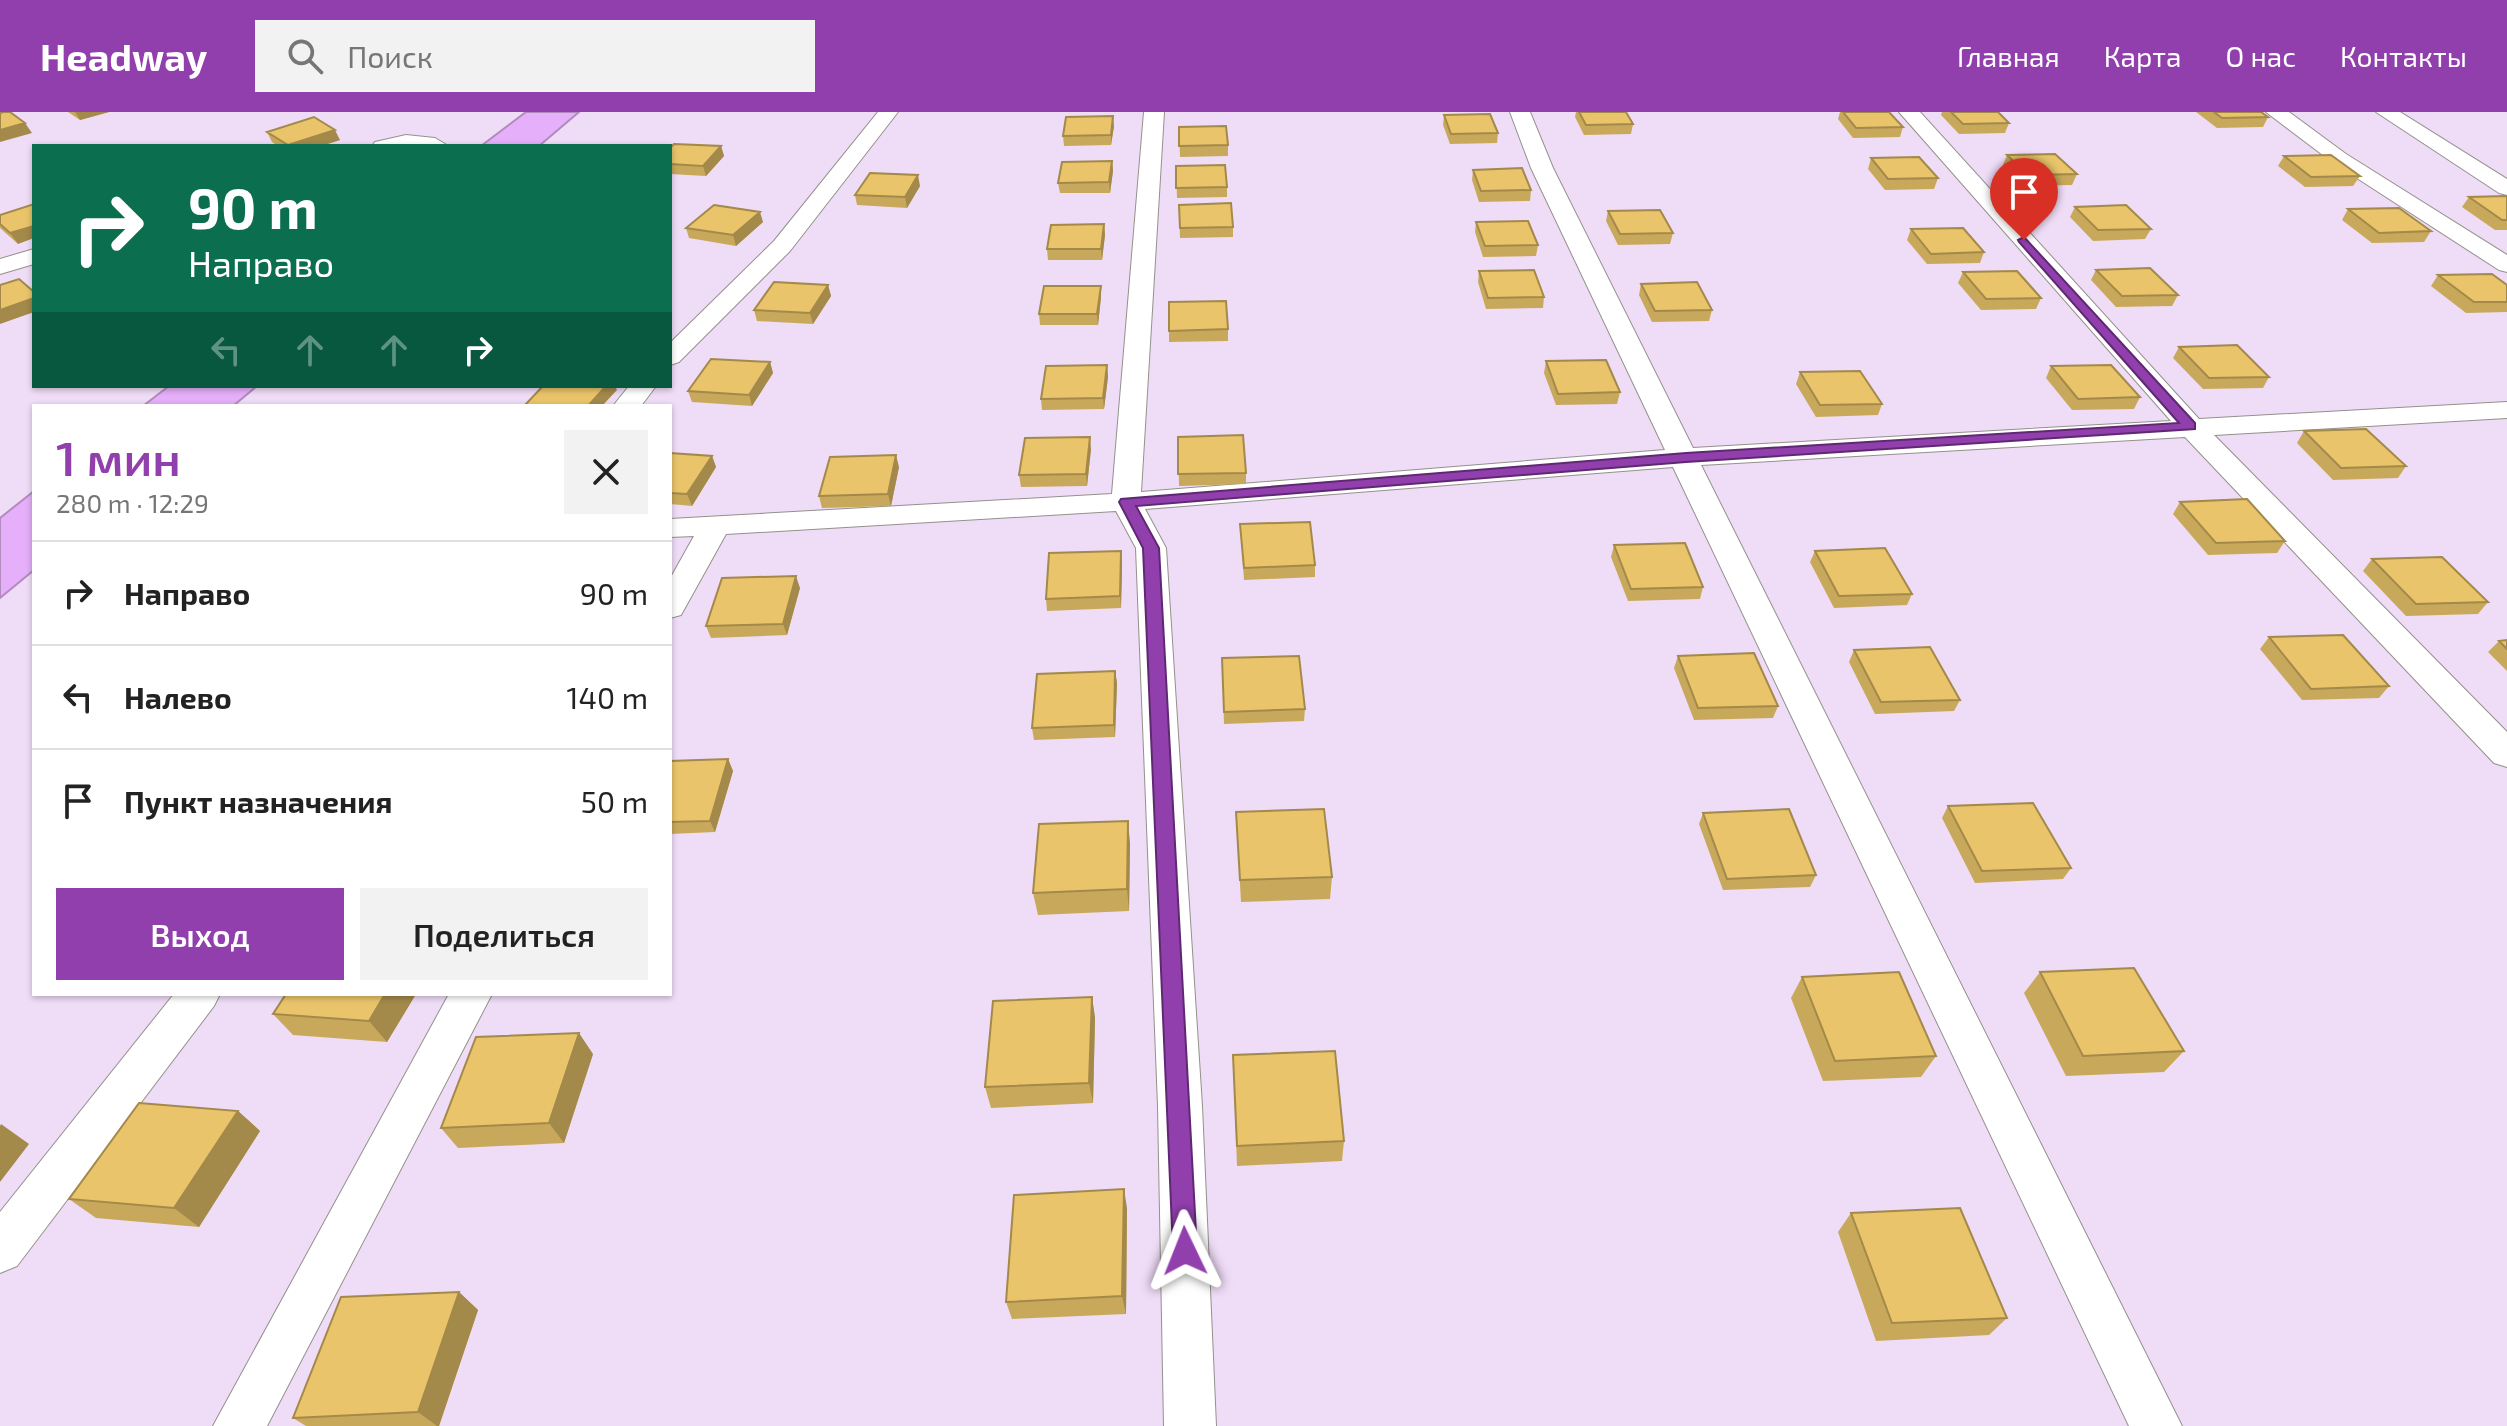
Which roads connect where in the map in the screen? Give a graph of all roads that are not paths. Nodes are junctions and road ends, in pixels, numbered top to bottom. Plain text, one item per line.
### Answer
1 (888, 112) edge
2 (1154, 112) edge
3 (1520, 112) edge
4 (1909, 112) edge
5 (2276, 112) edge
6 (2386, 112) edge
7 (392, 144) edge
8 (435, 144) dead end
9 (2507, 188) edge
10 (2496, 247) edge
11 (32, 257) edge
12 (2507, 265) edge
13 (0, 267) edge
14 (672, 355) edge
15 (641, 388) edge
16 (629, 404) edge
17 (2507, 410) edge
18 (2190, 426) junction
19 (1686, 457) junction
20 (1126, 502) junction
21 (715, 526) junction
22 (672, 528) edge
23 (672, 604) edge
24 (2507, 754) edge
25 (197, 996) edge
26 (470, 996) edge
27 (0, 1250) edge
28 (239, 1426) edge
29 (1190, 1426) edge
30 (2156, 1426) edge

1 - 14 lane
2 - 20 lane
3 - 19 lane
4 - 18 lane
5 - 10 lane
6 - 9 lane
7 - 8 lane
10 - 12 lane
11 - 13 lane
15 - 16 lane
17 - 18 lane
18 - 19 lane
18 - 24 lane
19 - 20 lane
19 - 30 lane
20 - 21 lane
20 - 29 lane
21 - 22 lane
21 - 23 lane
25 - 27 lane
26 - 28 lane

